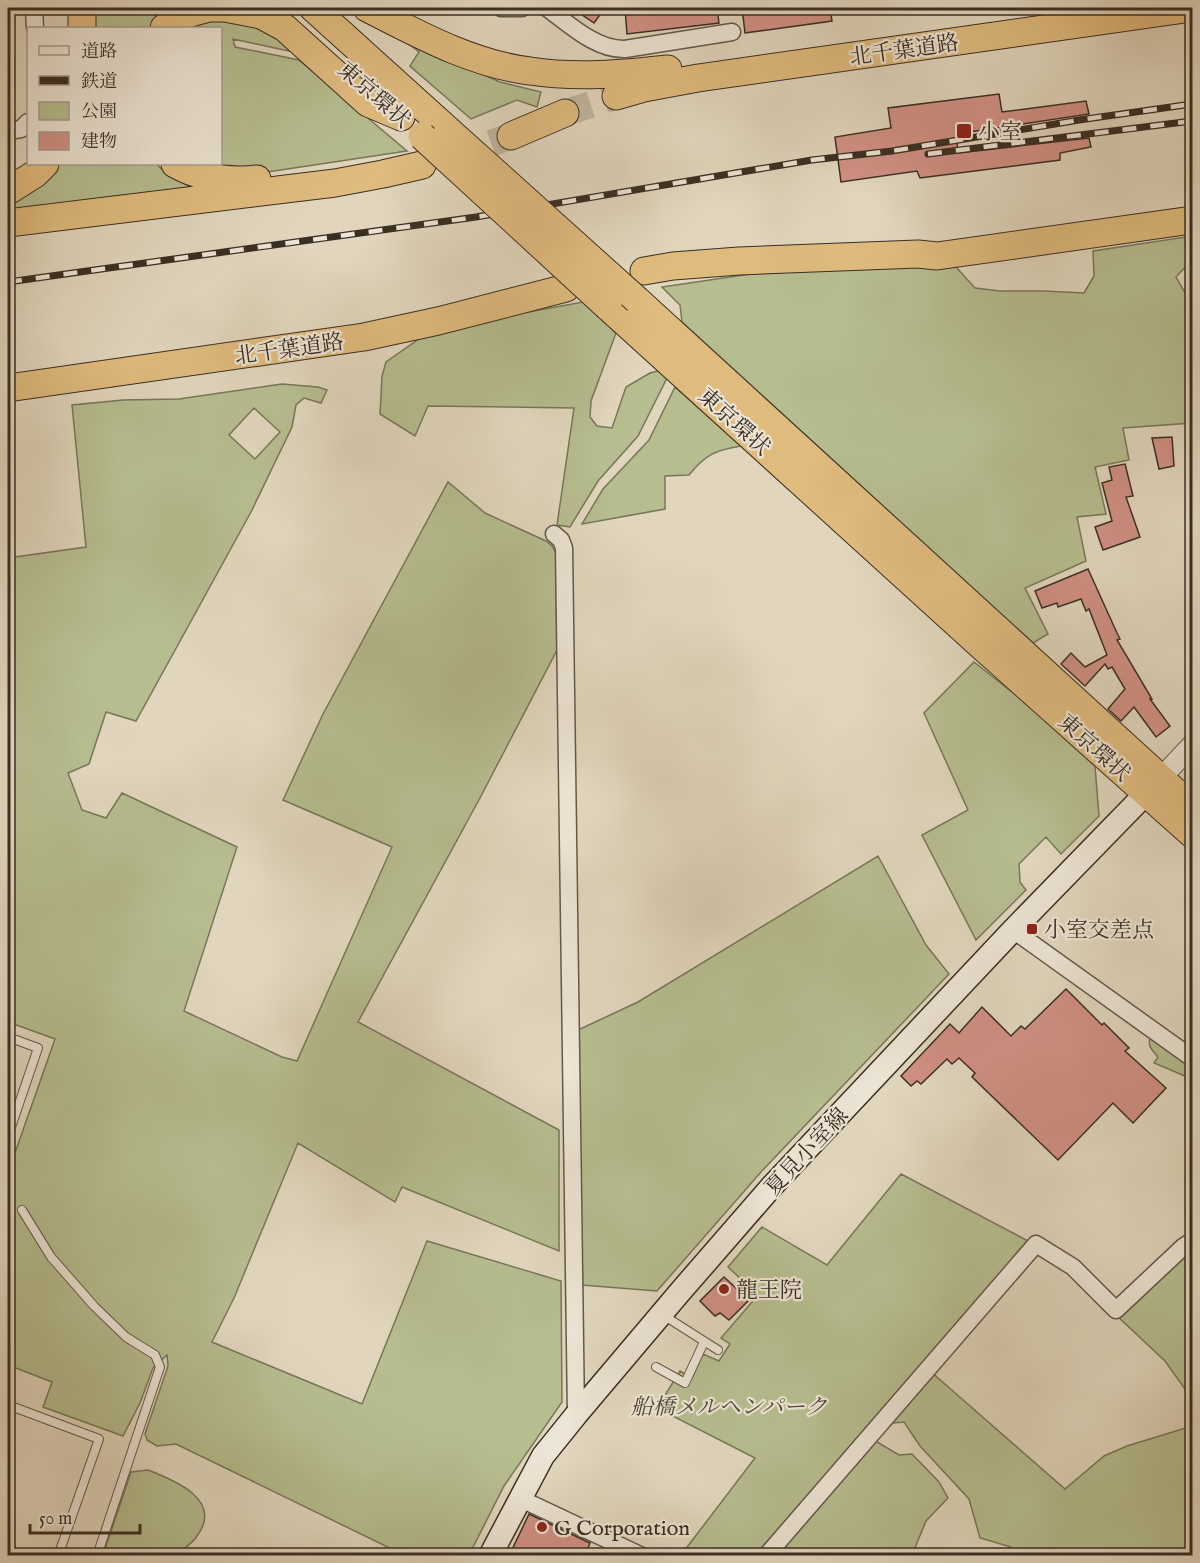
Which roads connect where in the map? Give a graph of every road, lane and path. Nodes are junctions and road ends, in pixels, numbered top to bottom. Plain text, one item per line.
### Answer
1 (34, 8) edge
2 (82, 8) edge
3 (278, 8) edge
4 (313, 8) edge
5 (330, 8) edge
6 (367, 8) edge
7 (501, 8) edge
8 (522, 8) edge
9 (548, 8) edge
10 (1192, 8) edge
11 (35, 27) edge
12 (82, 27) edge
13 (165, 27) edge
14 (732, 32) dead end
15 (898, 50) junction
16 (616, 96) tunnel mouth
17 (565, 113) tunnel mouth
18 (401, 117) junction
19 (27, 123) edge
20 (455, 128) junction
21 (8, 131) edge
22 (511, 135) tunnel mouth
23 (44, 165) edge
24 (177, 165) edge
25 (8, 191) edge
26 (1192, 220) edge
27 (8, 223) edge
28 (644, 271) dead end
29 (566, 288) dead end
30 (8, 388) edge
31 (554, 534) dead end
32 (1192, 745) edge
33 (1154, 785) junction
34 (1192, 807) edge
35 (1192, 834) edge
36 (1013, 930) junction
37 (8, 1037) edge
38 (1192, 1058) edge
39 (8, 1136) edge
40 (22, 1210) dead end
41 (1192, 1240) edge
42 (662, 1314) junction
43 (704, 1342) junction
44 (718, 1350) dead end
45 (656, 1367) dead end
46 (8, 1405) edge
47 (576, 1415) junction
48 (519, 1498) junction
49 (58, 1556) edge
50 (97, 1556) edge
51 (490, 1556) edge
52 (642, 1556) edge
53 (766, 1556) edge

1 - 11 street
2 - 12 highway
3 - 18 highway, 東京環状
4 - 20 highway, 東京環状
5 - 20 highway
6 - 15 highway
7 - 8 street
9 - 14 street
10 - 15 highway, 北千葉道路
13 - 18 highway
15 - 16 highway, 北千葉道路
17 - 22 highway
18 - 33 highway, 東京環状, bridge
19 - 21 street
20 - 33 highway, 東京環状, bridge
23 - 25 highway
24 - 27 highway
26 - 28 highway
29 - 30 highway, 北千葉道路
31 - 47 street
32 - 33 street
33 - 34 highway, 東京環状
33 - 35 highway, 東京環状
33 - 36 main road, 夏見小室線
36 - 38 street
36 - 42 main road, 夏見小室線
37 - 39 lane
40 - 50 lane
41 - 53 street
42 - 43 lane
42 - 47 main road, 夏見小室線
43 - 44 lane
43 - 45 lane
46 - 49 lane
47 - 48 main road, 夏見小室線
48 - 51 main road, 夏見小室線
48 - 52 street

